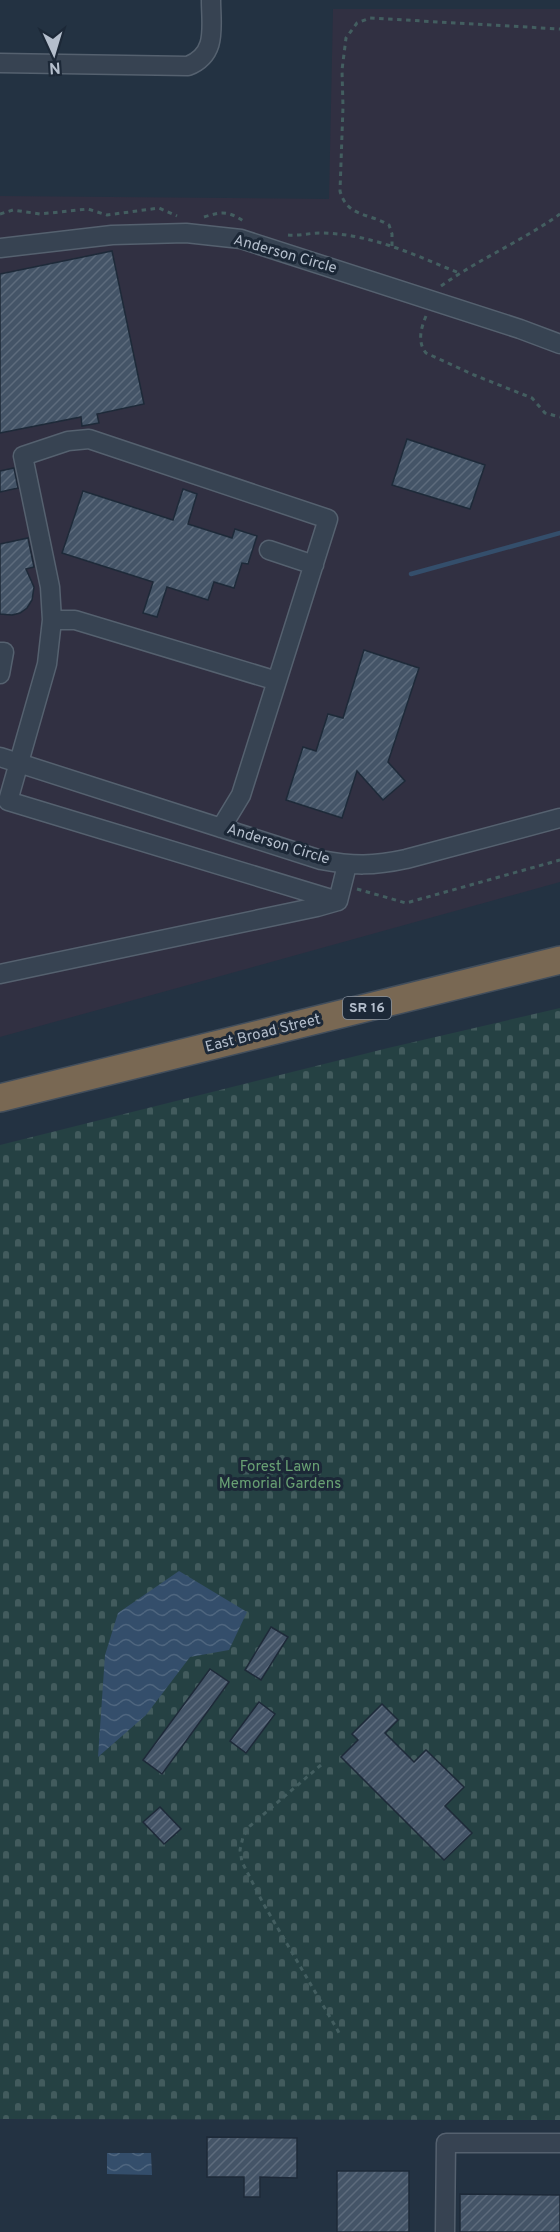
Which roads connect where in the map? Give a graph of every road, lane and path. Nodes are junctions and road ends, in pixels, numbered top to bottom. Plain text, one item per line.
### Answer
1 (211, 0) edge
2 (560, 29) edge
3 (0, 63) edge
4 (392, 246) dead end
5 (0, 248) edge
6 (560, 344) edge
7 (269, 550) dead end
8 (314, 564) junction
9 (52, 621) junction
10 (0, 652) edge
11 (0, 674) edge
12 (277, 681) junction
13 (0, 758) edge
14 (19, 762) junction
15 (4, 800) edge
16 (560, 818) edge
17 (221, 828) junction
18 (347, 865) junction
19 (338, 901) junction
20 (560, 960) edge
21 (0, 974) edge
22 (0, 1098) edge
23 (321, 1765) dead end
24 (341, 2036) dead end
25 (560, 2143) edge
26 (446, 2232) edge

1 - 3 street
2 - 4 path
5 - 6 street, Anderson Circle
7 - 8 street
8 - 9 street
8 - 12 street
9 - 12 street
9 - 14 street
10 - 11 street
12 - 17 street
13 - 14 street, Anderson Circle
14 - 15 street
14 - 17 street, Anderson Circle
15 - 19 street
16 - 18 street, Anderson Circle
17 - 18 street, Anderson Circle
18 - 19 street
19 - 21 street
20 - 22 highway, East Broad Street / SR 16
23 - 24 path
25 - 26 street

